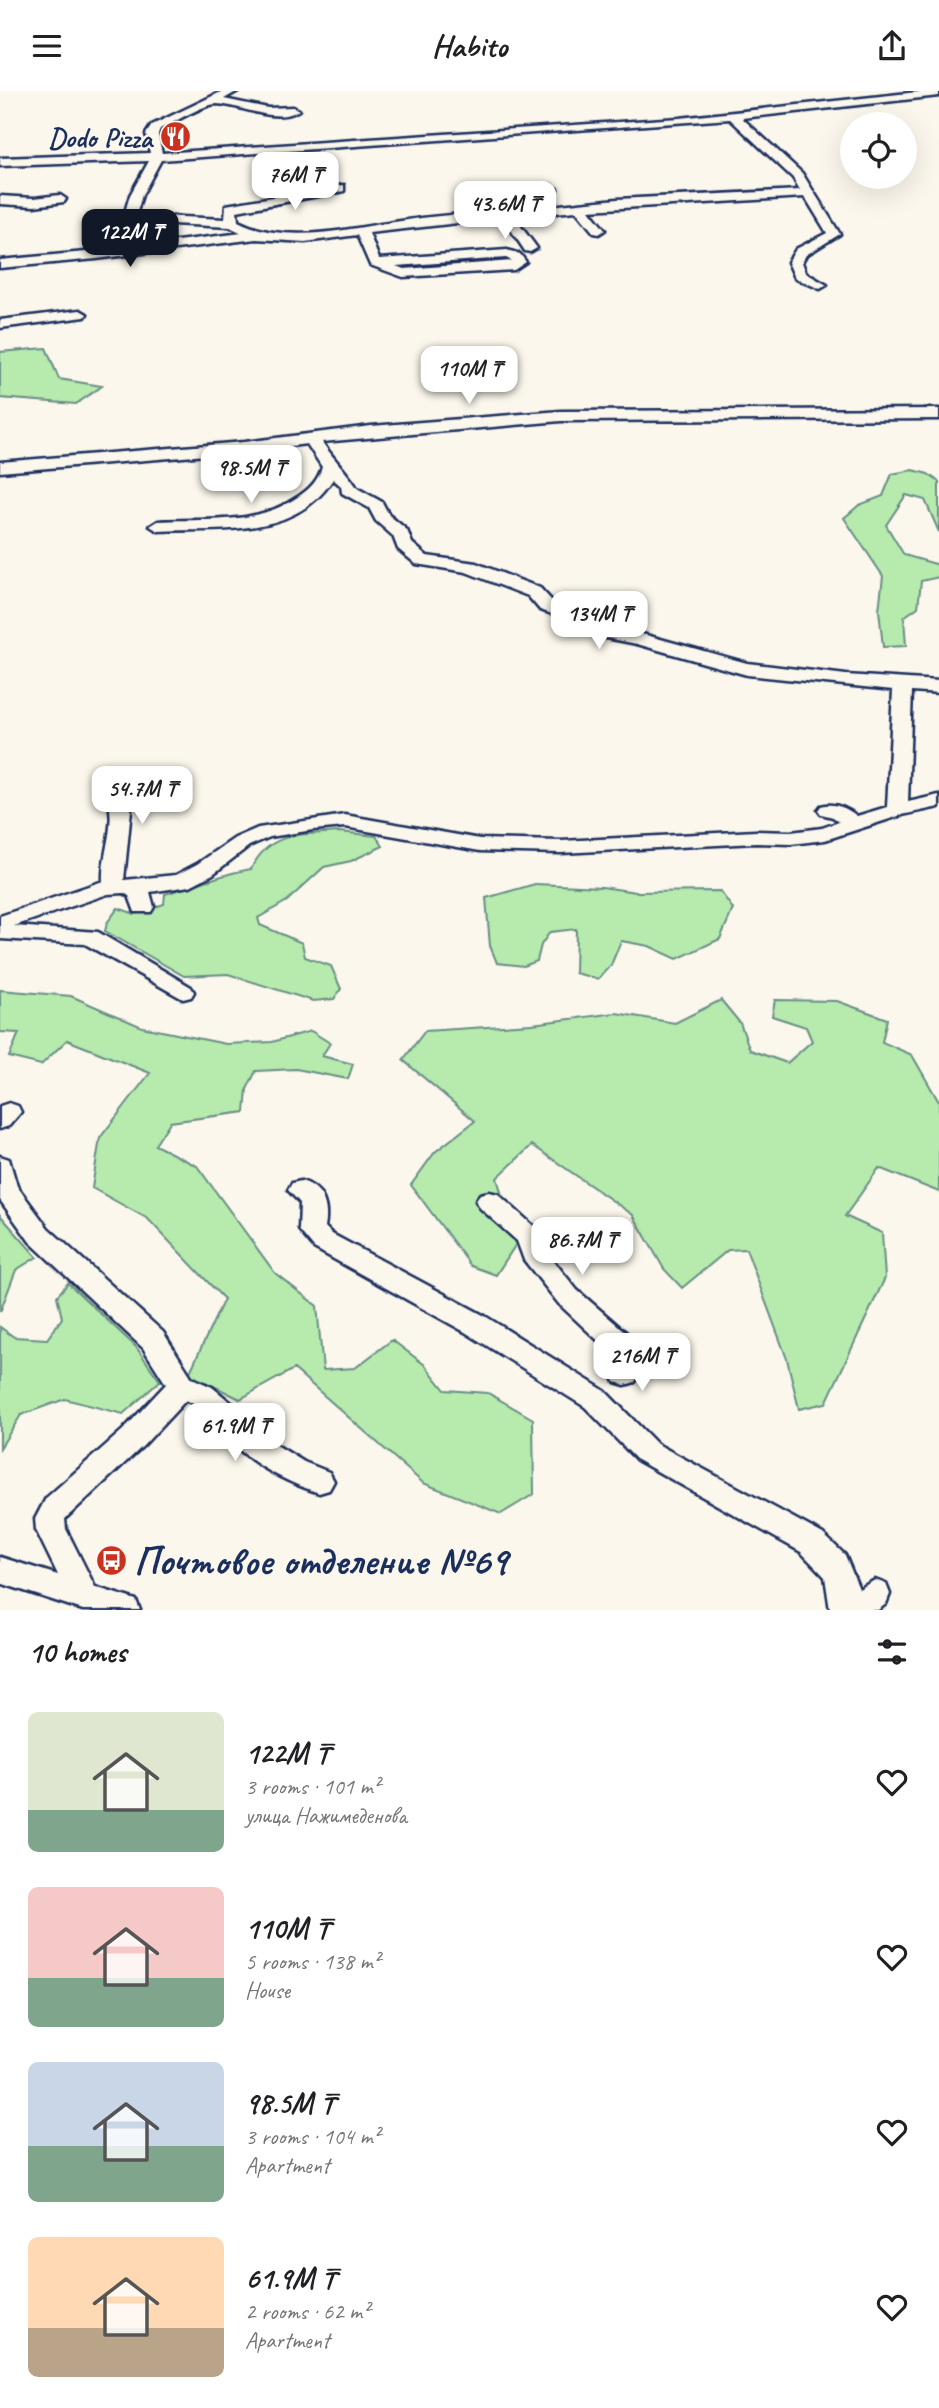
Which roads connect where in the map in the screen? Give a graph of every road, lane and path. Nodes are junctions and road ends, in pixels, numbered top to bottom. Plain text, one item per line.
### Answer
1 (232, 91) edge
2 (939, 93) edge
3 (212, 100) junction
4 (293, 110) dead end
5 (732, 115) junction
6 (157, 157) junction
7 (0, 162) edge
8 (336, 184) dead end
9 (551, 189) dead end
10 (810, 194) junction
11 (61, 198) dead end
12 (0, 200) edge
13 (580, 207) junction
14 (527, 212) junction
15 (506, 214) junction
16 (232, 223) junction
17 (361, 229) junction
18 (599, 230) dead end
19 (256, 235) junction
20 (530, 248) dead end
21 (379, 263) junction
22 (0, 264) edge
23 (820, 285) dead end
24 (80, 314) dead end
25 (0, 324) edge
26 (939, 414) edge
27 (312, 439) junction
28 (0, 467) edge
29 (330, 467) junction
30 (158, 526) dead end
31 (903, 685) junction
32 (939, 687) edge
33 (113, 790) dead end
34 (939, 801) edge
35 (828, 810) dead end
36 (897, 810) junction
37 (855, 825) junction
38 (121, 887) junction
39 (143, 907) dead end
40 (0, 923) edge
41 (0, 932) edge
42 (183, 992) dead end
43 (0, 1165) edge
44 (301, 1190) dead end
45 (489, 1201) dead end
46 (183, 1386) junction
47 (607, 1408) junction
48 (318, 1481) dead end
49 (0, 1570) edge
50 (83, 1594) junction
51 (125, 1610) edge
52 (845, 1610) edge

1 - 3 street
2 - 5 street
3 - 4 street
3 - 6 street
5 - 6 street
5 - 10 street
6 - 7 street
6 - 16 street
8 - 16 street
9 - 14 street
10 - 13 street
10 - 23 street
11 - 12 street
13 - 14 street
13 - 18 street
14 - 15 street
15 - 17 street
15 - 20 street
16 - 19 street
17 - 19 street
17 - 21 street
19 - 22 street
21 - 21 street
24 - 25 street
26 - 27 street
27 - 28 street
27 - 29 street
29 - 30 street
29 - 31 street
31 - 32 street
31 - 36 street
33 - 38 street
34 - 36 street
35 - 37 street
36 - 37 street
37 - 38 street
38 - 39 street
38 - 40 street
41 - 42 street
43 - 46 street
44 - 47 street
45 - 47 street
46 - 48 street
46 - 50 street
47 - 52 street
49 - 50 street
50 - 51 street

